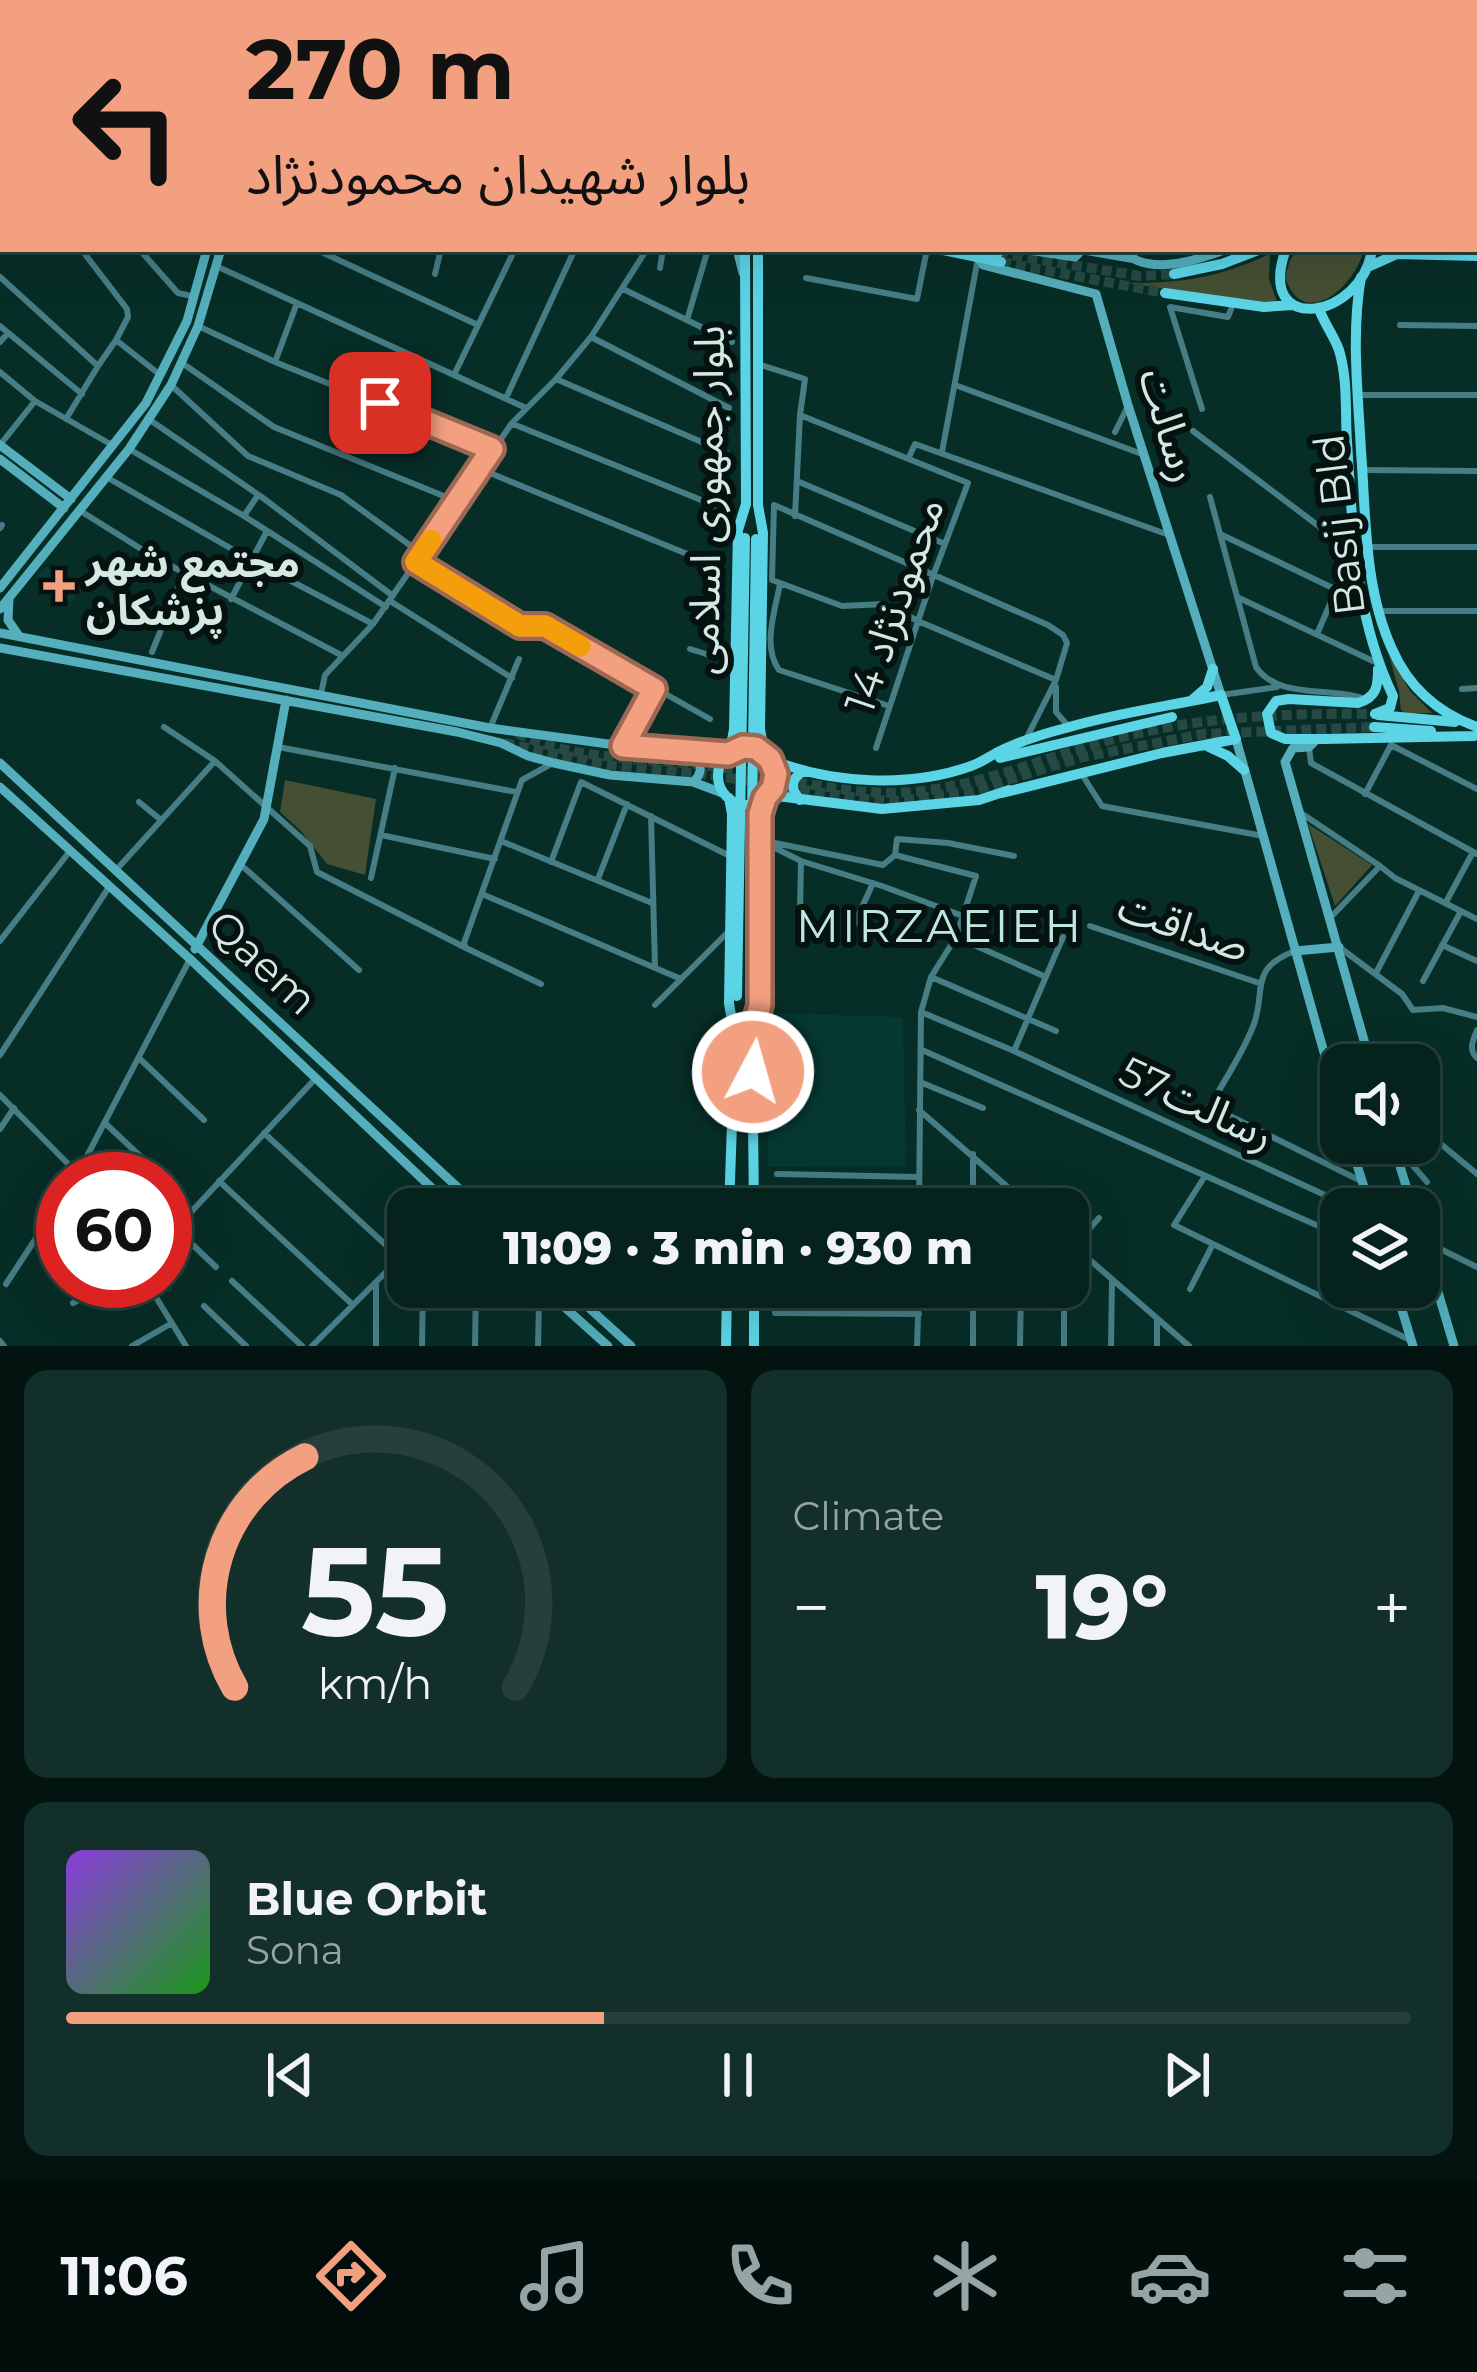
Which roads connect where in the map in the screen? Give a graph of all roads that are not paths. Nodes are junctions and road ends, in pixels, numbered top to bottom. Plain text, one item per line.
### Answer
1 (82, 252) edge
2 (142, 252) edge
3 (206, 252) edge
4 (219, 252) edge
5 (322, 252) edge
6 (440, 252) edge
7 (513, 252) edge
8 (574, 252) edge
9 (645, 252) edge
10 (663, 252) edge
11 (707, 252) edge
12 (741, 252) edge
13 (762, 252) edge
14 (926, 252) edge
15 (980, 252) edge
16 (1041, 252) edge
17 (1081, 252) edge
18 (1254, 252) edge
19 (1285, 252) edge
20 (1371, 252) edge
21 (1397, 252) edge
22 (1415, 252) edge
23 (1126, 254) edge
24 (1197, 254) edge
25 (1477, 256) edge
26 (1000, 258) tunnel mouth
27 (216, 266) junction
28 (660, 268) dead end
29 (1364, 272) junction
30 (435, 274) dead end
31 (1174, 274) tunnel mouth
32 (0, 277) edge
33 (806, 278) dead end
34 (623, 289) junction
35 (1165, 293) tunnel mouth
36 (196, 295) junction
37 (297, 303) junction
38 (1233, 304) junction
39 (1293, 305) junction
40 (1319, 309) junction
41 (687, 320) junction
42 (478, 325) junction
43 (0, 326) edge
44 (198, 326) junction
45 (1400, 326) dead end
46 (1477, 326) edge
47 (8, 332) junction
48 (591, 338) junction
49 (1355, 338) junction
50 (116, 340) junction
51 (0, 342) edge
52 (732, 342) dead end
53 (1338, 347) junction
54 (275, 362) junction
55 (182, 363) junction
56 (758, 364) junction
57 (98, 366) junction
58 (0, 372) edge
59 (161, 375) junction
60 (454, 375) junction
61 (556, 379) junction
62 (171, 385) junction
63 (955, 386) junction
64 (82, 394) junction
65 (1477, 394) edge
66 (1358, 395) junction
67 (506, 399) junction
68 (34, 401) junction
69 (1128, 405) junction
70 (526, 408) junction
71 (729, 408) dead end
72 (1202, 409) dead end
73 (800, 415) junction
74 (66, 420) junction
75 (149, 420) junction
76 (512, 424) junction
77 (1193, 431) dead end
78 (1115, 432) dead end
79 (0, 445) edge
80 (112, 445) junction
81 (129, 448) junction
82 (492, 449) junction
83 (942, 452) junction
84 (728, 453) dead end
85 (1145, 455) junction
86 (909, 458) junction
87 (0, 459) edge
88 (478, 468) junction
89 (1363, 470) junction
90 (1477, 471) edge
91 (105, 476) junction
92 (797, 481) junction
93 (258, 495) junction
94 (1210, 497) dead end
95 (456, 501) junction
96 (68, 503) junction
97 (752, 505) junction
98 (79, 510) junction
99 (726, 510) dead end
100 (244, 516) junction
101 (795, 516) junction
102 (266, 531) junction
103 (1220, 534) junction
104 (1169, 535) junction
105 (750, 538) junction
106 (945, 544) junction
107 (1477, 547) edge
108 (1367, 548) junction
109 (1355, 554) junction
110 (419, 558) junction
111 (251, 560) junction
112 (710, 563) dead end
113 (184, 573) junction
114 (933, 576) junction
115 (2, 582) edge
116 (776, 582) junction
117 (1336, 590) junction
118 (1238, 597) junction
119 (9, 598) junction
120 (231, 599) junction
121 (390, 601) junction
122 (1362, 602) junction
123 (0, 609) edge
124 (1378, 610) junction
125 (1477, 611) edge
126 (918, 621) junction
127 (373, 624) junction
128 (0, 632) edge
129 (1317, 634) junction
130 (19, 637) junction
131 (0, 648) edge
132 (690, 649) dead end
133 (152, 652) dead end
134 (341, 655) junction
135 (519, 659) dead end
136 (735, 663) junction
137 (1378, 664) junction
138 (1213, 669) junction
139 (512, 677) junction
140 (1056, 680) junction
141 (1281, 687) junction
142 (1477, 688) edge
143 (654, 689) junction
144 (1462, 689) dead end
145 (321, 694) junction
146 (1221, 695) junction
147 (286, 700) junction
148 (1368, 700) junction
149 (1188, 702) junction
150 (890, 706) junction
151 (760, 711) junction
152 (734, 713) junction
153 (1172, 717) dead end
154 (710, 719) dead end
155 (164, 727) dead end
156 (1069, 727) junction
157 (490, 728) junction
158 (1475, 731) edge
159 (1236, 739) junction
160 (1025, 741) junction
161 (1313, 743) junction
162 (1206, 745) junction
163 (623, 746) junction
164 (278, 747) junction
165 (876, 748) dead end
166 (694, 752) junction
167 (729, 753) junction
168 (767, 755) junction
169 (215, 761) junction
170 (0, 763) edge
171 (554, 763) junction
172 (977, 764) junction
173 (395, 768) junction
174 (1244, 770) junction
175 (804, 771) junction
176 (1081, 773) junction
177 (1040, 776) dead end
178 (693, 782) junction
179 (0, 787) edge
180 (1477, 788) edge
181 (518, 792) junction
182 (1002, 793) junction
183 (1365, 794) junction
184 (727, 796) junction
185 (767, 797) junction
186 (800, 800) junction
187 (139, 802) dead end
188 (627, 804) junction
189 (268, 806) junction
190 (1301, 812) junction
191 (732, 814) junction
192 (760, 814) junction
193 (652, 816) junction
194 (161, 820) junction
195 (381, 835) junction
196 (1263, 836) junction
197 (760, 840) junction
198 (501, 841) junction
199 (70, 851) junction
200 (1475, 854) edge
201 (895, 855) junction
202 (732, 856) junction
203 (1014, 856) dead end
204 (494, 859) junction
205 (800, 861) junction
206 (551, 862) junction
207 (240, 864) junction
208 (1380, 866) junction
209 (116, 870) junction
210 (371, 878) dead end
211 (597, 881) junction
212 (873, 883) junction
213 (109, 887) junction
214 (1419, 891) junction
215 (482, 894) junction
216 (652, 903) junction
217 (1446, 903) junction
218 (1461, 911) junction
219 (800, 913) dead end
220 (963, 916) junction
221 (1330, 918) junction
222 (1477, 919) edge
223 (1090, 926) dead end
224 (853, 927) dead end
225 (731, 928) junction
226 (956, 937) junction
227 (1063, 937) dead end
228 (0, 941) edge
229 (196, 945) junction
230 (1442, 945) junction
231 (1339, 947) junction
232 (466, 948) junction
233 (1294, 951) junction
234 (190, 959) junction
235 (1477, 961) edge
236 (655, 967) junction
237 (359, 970) dead end
238 (1375, 974) junction
239 (1046, 976) junction
240 (931, 977) junction
241 (681, 979) junction
242 (1423, 980) dead end
243 (1259, 983) junction
244 (541, 984) dead end
245 (656, 1005) dead end
246 (921, 1012) junction
247 (1477, 1017) edge
248 (1028, 1019) junction
249 (1477, 1030) edge
250 (1056, 1031) dead end
251 (752, 1035) junction
252 (735, 1039) junction
253 (1321, 1044) edge
254 (1365, 1044) edge
255 (921, 1049) junction
256 (1014, 1051) junction
257 (0, 1055) edge
258 (139, 1058) junction
259 (1477, 1058) edge
260 (315, 1079) junction
261 (920, 1082) junction
262 (0, 1095) edge
263 (14, 1108) junction
264 (983, 1108) dead end
265 (920, 1110) junction
266 (204, 1120) dead end
267 (105, 1124) junction
268 (0, 1129) edge
269 (264, 1133) junction
270 (1440, 1143) edge
271 (55, 1152) edge
272 (91, 1152) edge
273 (135, 1152) edge
274 (973, 1154) junction
275 (1356, 1164) edge
276 (1411, 1164) edge
277 (777, 1174) dead end
278 (1477, 1174) edge
279 (1205, 1176) junction
280 (918, 1178) junction
281 (219, 1181) junction
282 (1361, 1181) junction
283 (1427, 1183) dead end
284 (431, 1188) edge
285 (458, 1188) edge
286 (730, 1188) edge
287 (754, 1188) edge
288 (918, 1188) edge
289 (973, 1188) edge
290 (1010, 1188) edge
291 (1363, 1188) edge
292 (1320, 1193) edge
293 (192, 1211) edge
294 (1099, 1218) dead end
295 (1089, 1227) edge
296 (1320, 1227) edge
297 (36, 1238) edge
298 (192, 1244) edge
299 (1214, 1244) junction
300 (387, 1246) edge
301 (1440, 1250) edge
302 (1089, 1259) edge
303 (216, 1267) dead end
304 (1477, 1268) edge
305 (387, 1271) edge
306 (1112, 1279) junction
307 (232, 1281) dead end
308 (376, 1282) junction
309 (6, 1284) dead end
310 (1190, 1289) dead end
311 (1440, 1299) edge
312 (353, 1305) junction
313 (204, 1306) dead end
314 (163, 1308) edge
315 (423, 1308) edge
316 (476, 1308) edge
317 (539, 1308) edge
318 (565, 1308) edge
319 (589, 1308) edge
320 (727, 1308) edge
321 (754, 1308) edge
322 (919, 1308) edge
323 (973, 1308) edge
324 (1021, 1308) edge
325 (1064, 1308) edge
326 (1402, 1308) edge
327 (776, 1313) dead end
328 (919, 1314) junction
329 (1157, 1318) junction
330 (172, 1323) junction
331 (328, 1330) junction
332 (1412, 1343) edge
333 (132, 1346) edge
334 (186, 1346) edge
335 (246, 1346) edge
336 (302, 1346) edge
337 (312, 1346) edge
338 (328, 1346) edge
339 (376, 1346) edge
340 (422, 1346) edge
341 (475, 1346) edge
342 (538, 1346) edge
343 (608, 1346) edge
344 (631, 1346) edge
345 (726, 1346) edge
346 (754, 1346) edge
347 (917, 1346) edge
348 (973, 1346) edge
349 (1020, 1346) edge
350 (1064, 1346) edge
351 (1111, 1346) edge
352 (1157, 1346) edge
353 (1189, 1346) edge
354 (1454, 1346) edge

1 - 50 street
2 - 36 street
3 - 36 main road
4 - 27 main road
5 - 42 street
6 - 30 street
7 - 42 street
8 - 67 street
9 - 34 street
10 - 28 street
11 - 41 street
12 - 97 main road, بلوار جمهوری اسلامی
13 - 56 main road, بلوار جمهوری اسلامی
14 - 33 street
15 - 26 main road
15 - 63 street
15 - 69 main road, رسالت
16 - 17 main road
18 - 31 main road
19 - 39 main road
20 - 29 main road, Basij Bld
21 - 29 main road
22 - 25 main road
23 - 24 main road
27 - 37 street
27 - 44 main road
29 - 40 main road
29 - 49 main road, Basij Bld
32 - 57 street
34 - 41 street
34 - 48 street
35 - 38 main road
36 - 59 main road
37 - 54 street
37 - 60 street
38 - 39 main road
38 - 72 street
39 - 40 main road
40 - 53 main road
41 - 52 street
42 - 60 street
43 - 47 street
44 - 54 street
44 - 55 main road
45 - 46 street
47 - 51 street
47 - 64 street
48 - 61 street
48 - 71 street
49 - 53 main road
49 - 66 main road, Basij Bld
50 - 57 street
50 - 59 street
53 - 109 main road
54 - 82 street
55 - 62 main road
55 - 95 street
56 - 73 street
56 - 97 main road, بلوار جمهوری اسلامی
57 - 64 street
58 - 68 street
59 - 80 main road
60 - 67 street
61 - 70 street
61 - 84 street
62 - 75 main road
62 - 110 street
63 - 83 street
63 - 85 street
64 - 74 street
65 - 66 street
66 - 89 main road, Basij Bld
67 - 70 street
68 - 74 street
68 - 79 street
69 - 78 street
69 - 85 main road, رسالت
70 - 76 street
73 - 86 street
73 - 92 street
74 - 80 street
75 - 81 main road
75 - 93 street
76 - 82 street
76 - 99 street
77 - 109 street
79 - 96 main road
80 - 96 main road
81 - 91 main road
81 - 100 street
82 - 88 street
83 - 86 street
83 - 104 street
85 - 104 main road, رسالت
86 - 106 street, محمودنژاد 14
87 - 96 main road
88 - 95 street
88 - 112 street
89 - 90 street
89 - 108 main road, Basij Bld
91 - 98 main road
91 - 111 street
92 - 101 street
92 - 106 street
93 - 100 street
93 - 121 street
94 - 103 street
95 - 110 street
96 - 115 main road
97 - 105 main road
97 - 136 main road, بلوار جمهوری اسلامی
97 - 151 main road, بلوار جمهوری اسلامی
98 - 113 street
98 - 119 main road
100 - 102 street
101 - 114 street
101 - 116 street
102 - 111 street
102 - 121 street
103 - 117 street
103 - 118 street
104 - 138 main road, رسالت
105 - 251 main road, bridge
105 - 252 main road, bridge
106 - 114 street, محمودنژاد 14
107 - 108 street
108 - 124 main road, Basij Bld
109 - 122 main road
110 - 121 street
110 - 143 street
111 - 120 street
111 - 127 street
113 - 120 street
113 - 133 street
114 - 126 street, محمودنژاد 14
114 - 140 street
116 - 126 street
116 - 150 street
117 - 122 street
117 - 129 street
118 - 129 street
118 - 141 street
119 - 123 main road
119 - 130 main road
120 - 134 street
121 - 127 street
121 - 139 street
122 - 137 main road
124 - 125 street
124 - 158 main road, Basij Bld
126 - 140 street
126 - 150 street, محمودنژاد 14
127 - 134 street
128 - 130 main road
129 - 137 street
130 - 145 main road
131 - 147 main road
132 - 136 street
134 - 145 street
135 - 139 street
136 - 152 main road, بلوار جمهوری اسلامی
137 - 148 main road
137 - 158 main road
138 - 146 main road, رسالت
138 - 149 main road
139 - 157 street
140 - 156 street
140 - 160 street
141 - 146 street
141 - 148 street
142 - 144 street
143 - 154 street
143 - 163 street
145 - 157 main road
146 - 149 main road
146 - 159 main road
147 - 164 main road
147 - 171 main road
148 - 161 main road
149 - 156 main road
150 - 165 street, محمودنژاد 14
151 - 152 main road
151 - 168 main road, بلوار جمهوری اسلامی
152 - 167 main road, بلوار جمهوری اسلامی
153 - 172 main road
155 - 169 street
156 - 160 main road
157 - 163 main road
158 - 161 main road
159 - 162 main road
159 - 174 main road
160 - 172 main road
161 - 183 street
161 - 190 main road
162 - 174 main road
162 - 176 main road
163 - 166 main road
164 - 173 street
164 - 189 main road
166 - 167 main road
166 - 178 main road
167 - 168 main road
167 - 184 main road
168 - 175 main road
168 - 185 main road
169 - 189 street
169 - 194 street
170 - 209 main road, Qaem
171 - 178 main road
171 - 181 street
172 - 175 main road
173 - 181 street
173 - 195 street
174 - 196 main road
175 - 186 main road
176 - 182 main road
176 - 196 street
177 - 182 main road
178 - 184 main road
179 - 199 main road, Qaem
180 - 183 street
181 - 198 street
182 - 186 main road
183 - 200 street
184 - 185 main road
184 - 191 main road
185 - 186 main road
185 - 192 main road
187 - 194 street
188 - 193 street
188 - 206 street
188 - 211 street
189 - 207 main road
189 - 232 street
190 - 208 street
190 - 221 main road
191 - 192 main road
191 - 202 main road
192 - 197 main road
193 - 202 street
193 - 216 street
194 - 209 street
195 - 204 street
195 - 210 street
196 - 233 main road
197 - 201 street
197 - 205 street
197 - 251 main road
198 - 204 street
198 - 206 street
199 - 213 main road, Qaem
199 - 228 street
200 - 217 street
201 - 203 street
201 - 220 street
202 - 225 main road
204 - 215 street
205 - 212 street
205 - 219 street
206 - 211 street
207 - 229 main road
207 - 237 street
208 - 214 street
208 - 221 street
209 - 229 main road, Qaem
211 - 216 street
212 - 220 street
212 - 224 street
213 - 234 main road, Qaem
213 - 257 street
214 - 217 street
214 - 238 street
215 - 232 street
215 - 236 street
216 - 236 street
217 - 218 street
218 - 222 street
218 - 230 street
220 - 226 street
221 - 231 main road
223 - 243 street, صداقت
225 - 241 street
225 - 252 main road
226 - 239 street
226 - 240 street
227 - 239 street
229 - 234 main road
229 - 285 main road, Qaem
230 - 235 street
230 - 242 street
231 - 233 main road
231 - 238 street
231 - 254 main road
232 - 244 street
233 - 243 street
233 - 253 main road
234 - 258 street
234 - 260 main road, Qaem
236 - 241 street
238 - 247 street
239 - 248 street
240 - 246 street
240 - 248 street
241 - 245 street
243 - 282 street
246 - 255 street
246 - 256 street, رسالت57
248 - 250 street
248 - 256 street
249 - 259 street
251 - 287 main road
252 - 286 main road
255 - 261 street
255 - 279 street
256 - 292 street, رسالت57
258 - 266 street
258 - 267 street
260 - 269 street
260 - 284 main road, Qaem
261 - 264 street
261 - 265 street
262 - 263 street
263 - 268 street
263 - 271 street
265 - 274 street
265 - 280 street
267 - 272 street
267 - 273 street
269 - 281 street
269 - 300 street
270 - 278 street
274 - 289 street
274 - 290 street
275 - 282 main road
276 - 283 street
277 - 280 street
279 - 296 street
279 - 299 street
280 - 288 street
281 - 293 street
281 - 312 street
282 - 291 main road
294 - 295 street
297 - 309 street
298 - 303 street
299 - 310 street
299 - 332 street
301 - 304 street
302 - 306 street
305 - 308 street
306 - 329 street
306 - 351 street
307 - 336 street
308 - 312 street
308 - 339 street
311 - 354 main road
312 - 331 street
313 - 335 street
314 - 330 street
315 - 340 street
316 - 341 street
317 - 342 street
318 - 343 main road
319 - 344 main road
320 - 345 main road
321 - 346 main road
322 - 328 street
323 - 348 street
324 - 349 street
325 - 350 street
326 - 332 main road
327 - 328 street
328 - 347 street
329 - 352 street
329 - 353 street
330 - 333 street
330 - 334 street
331 - 337 street
331 - 338 street

